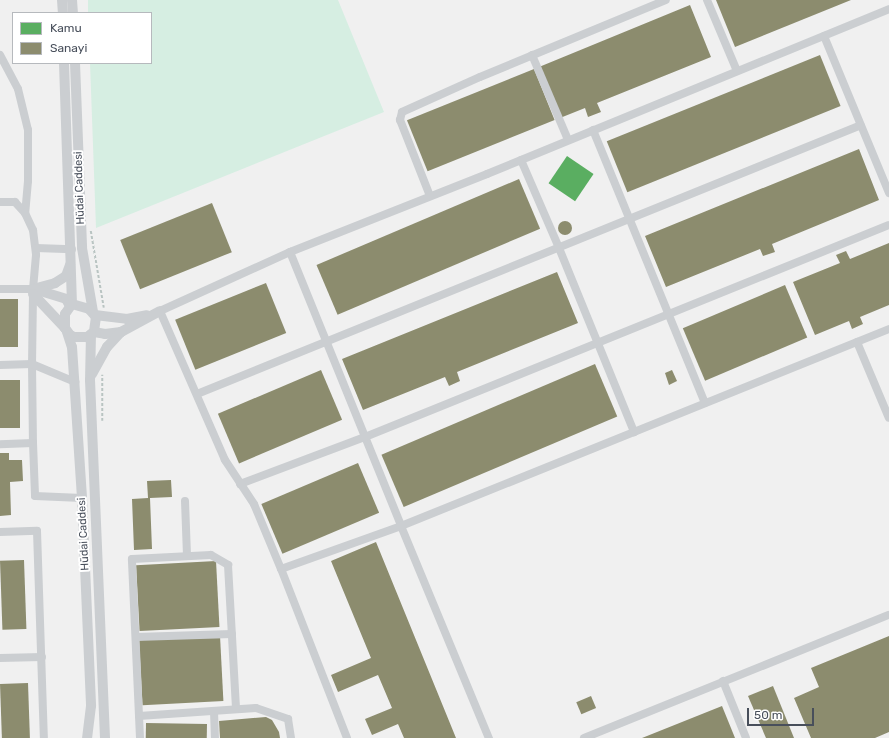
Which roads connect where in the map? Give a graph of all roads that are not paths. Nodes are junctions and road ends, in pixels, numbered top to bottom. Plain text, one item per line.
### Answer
1 (62, 0) edge
2 (72, 0) edge
3 (666, 0) edge
4 (707, 0) edge
5 (889, 10) edge
6 (62, 12) edge
7 (73, 12) edge
8 (824, 36) junction
9 (0, 55) edge
10 (532, 55) junction
11 (64, 64) edge
12 (75, 64) edge
13 (737, 71) junction
14 (861, 125) junction
15 (593, 130) junction
16 (568, 140) junction
17 (521, 160) junction
18 (889, 193) edge
19 (430, 196) junction
20 (0, 202) edge
21 (25, 213) junction
22 (630, 219) junction
23 (889, 225) edge
24 (36, 248) junction
25 (559, 248) junction
26 (72, 249) junction
27 (290, 252) junction
28 (72, 262) junction
29 (0, 289) edge
30 (33, 292) junction
31 (71, 305) junction
32 (160, 311) junction
33 (94, 314) junction
34 (670, 314) junction
35 (889, 329) edge
36 (66, 330) junction
37 (121, 332) junction
38 (93, 333) junction
39 (326, 342) junction
40 (857, 342) junction
41 (598, 343) junction
42 (32, 364) junction
43 (0, 365) edge
44 (90, 380) junction
45 (75, 382) junction
46 (197, 394) junction
47 (705, 403) junction
48 (889, 418) edge
49 (634, 432) junction
50 (365, 437) junction
51 (33, 443) junction
52 (0, 444) edge
53 (240, 484) junction
54 (82, 498) junction
55 (185, 501) dead end
56 (401, 526) junction
57 (0, 532) edge
58 (187, 556) junction
59 (281, 569) junction
60 (889, 615) edge
61 (232, 634) junction
62 (136, 637) junction
63 (42, 657) junction
64 (0, 658) edge
65 (723, 681) junction
66 (236, 709) junction
67 (214, 711) junction
68 (139, 716) junction
69 (44, 738) edge
70 (87, 738) edge
71 (105, 738) edge
72 (140, 738) edge
73 (215, 738) edge
74 (292, 738) edge
75 (347, 738) edge
76 (489, 738) edge
77 (584, 738) edge
78 (746, 738) edge

1 - 6 street
2 - 7 street
3 - 10 street
4 - 13 street
5 - 8 street
8 - 13 street
8 - 14 street
9 - 21 street
10 - 16 street
10 - 19 street
11 - 26 street, Hüdai Caddesi
12 - 33 street, Hüdai Caddesi
13 - 15 street
14 - 18 street
14 - 22 street
15 - 16 street
15 - 22 street
16 - 17 street
17 - 19 street
17 - 25 street
19 - 27 street
20 - 21 street
21 - 24 street
22 - 25 street
22 - 34 street
23 - 34 street
24 - 26 street
24 - 30 street
25 - 39 street
25 - 41 street
26 - 28 street, Hüdai Caddesi
27 - 32 street
27 - 39 street
28 - 30 street
28 - 31 street, Hüdai Caddesi
29 - 30 street
30 - 31 street
30 - 36 street
30 - 42 street
31 - 33 street
31 - 36 street
32 - 33 street
32 - 37 street
32 - 46 street
33 - 38 street
34 - 41 street
34 - 47 street
35 - 40 street
36 - 38 street
36 - 45 street, Hüdai Caddesi
37 - 38 street
37 - 44 street
38 - 44 street, Hüdai Caddesi
39 - 46 street
39 - 50 street
40 - 47 street
40 - 48 street
41 - 49 street
41 - 50 street
42 - 43 street
42 - 45 street
42 - 51 street
44 - 71 street, Hüdai Caddesi
45 - 54 street, Hüdai Caddesi
46 - 53 street
47 - 49 street
49 - 56 street
50 - 53 street
50 - 56 street
51 - 52 street
51 - 54 street
53 - 59 street
54 - 70 street, Hüdai Caddesi
55 - 58 street
56 - 59 street
56 - 76 street
57 - 63 street
58 - 61 street
58 - 62 street
59 - 75 street
60 - 65 street
61 - 62 street
61 - 66 street
62 - 68 street
63 - 64 street
63 - 69 street
65 - 77 street
65 - 78 street
66 - 67 street
66 - 74 street
67 - 68 street
67 - 73 street
68 - 72 street

